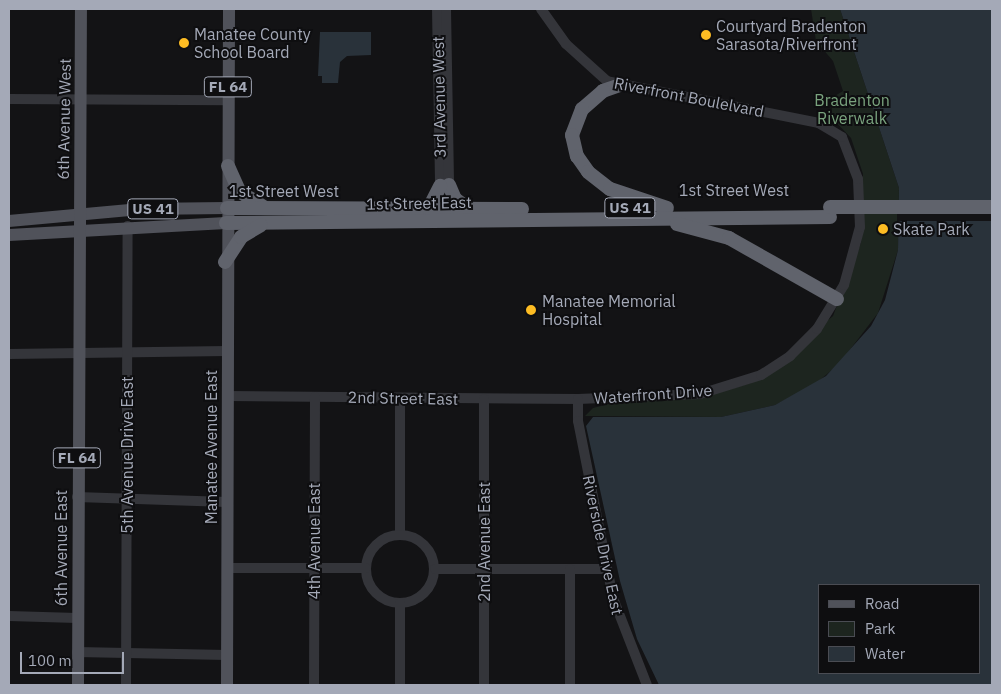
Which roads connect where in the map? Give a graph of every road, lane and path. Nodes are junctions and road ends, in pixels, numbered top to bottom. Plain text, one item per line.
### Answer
1 (81, 9) edge
2 (229, 9) edge
3 (437, 9) edge
4 (446, 9) edge
5 (543, 12) edge
6 (443, 80) junction
7 (620, 86) junction
8 (9, 99) edge
9 (80, 99) junction
10 (228, 100) junction
11 (802, 119) joint
12 (228, 166) junction
13 (445, 186) junction
14 (992, 207) edge
15 (227, 208) junction
16 (267, 208) junction
17 (429, 208) junction
18 (667, 208) junction
19 (469, 209) junction
20 (830, 212) junction
21 (78, 216) junction
22 (992, 216) edge
23 (634, 217) junction
24 (9, 221) edge
25 (226, 223) junction
26 (264, 223) junction
27 (128, 226) junction
28 (78, 230) junction
29 (9, 235) edge
30 (225, 262) junction
31 (837, 299) junction
32 (227, 351) junction
33 (127, 352) junction
34 (77, 353) junction
35 (9, 354) edge
36 (227, 396) junction
37 (315, 397) junction
38 (400, 398) junction
39 (484, 398) junction
40 (578, 399) junction
41 (77, 497) junction
42 (127, 498) junction
43 (227, 502) junction
44 (400, 534) junction
45 (227, 568) junction
46 (314, 568) junction
47 (366, 568) junction
48 (435, 569) junction
49 (484, 569) junction
50 (570, 569) junction
51 (607, 569) junction
52 (400, 603) junction
53 (9, 616) edge
54 (78, 618) junction
55 (78, 652) junction
56 (126, 653) junction
57 (227, 655) junction
58 (78, 685) edge
59 (126, 685) edge
60 (227, 685) edge
61 (314, 685) edge
62 (400, 685) edge
63 (484, 685) edge
64 (570, 685) edge
65 (647, 685) edge

1 - 9 main road, 6th Avenue West / FL 64
2 - 10 main road, FL 64
3 - 6 street, 3rd Avenue West
4 - 6 street, 3rd Avenue West
5 - 7 street, Riverfront Boulelvard
6 - 13 street, 3rd Avenue West
7 - 11 street, Riverfront Boulelvard
7 - 18 highway
8 - 9 street
9 - 10 street
9 - 21 main road, 6th Avenue West / FL 64
10 - 12 main road, FL 64
11 - 31 street, Waterfront Drive
12 - 15 main road, FL 64
12 - 16 highway
13 - 17 highway
13 - 19 highway
14 - 20 highway, US 41, bridge
15 - 16 highway, 1st Street West / US 41
15 - 21 main road, 1st Street West / US 41
15 - 25 main road, Manatee Avenue East / FL 64
16 - 17 highway, 1st Street West / US 41
17 - 19 highway, 1st Street West / US 41
18 - 19 highway, 1st Street West / US 41
18 - 20 highway, 1st Street West / US 41
20 - 22 highway, US 41
20 - 23 highway, 1st Street East / US 41
21 - 24 main road, 1st Street West / US 41
21 - 28 main road, 6th Avenue West / FL 64
23 - 26 highway, 1st Street East / US 41
23 - 31 highway
25 - 26 highway, 1st Street East / US 41
25 - 27 main road, 1st Street East / US 41
25 - 30 main road, Manatee Avenue East / FL 64
26 - 30 highway
27 - 28 main road, 1st Street East / US 41
27 - 33 street, 5th Avenue Drive East
28 - 29 main road, 1st Street East / US 41
28 - 34 main road, 6th Avenue East / FL 64
30 - 32 main road, Manatee Avenue East / FL 64
31 - 40 street, Waterfront Drive
32 - 33 street
32 - 36 main road, Manatee Avenue East / FL 64
33 - 34 street
33 - 42 street, 5th Avenue Drive East
34 - 35 street
34 - 41 main road, 6th Avenue East / FL 64
36 - 37 street, 2nd Street East
36 - 43 main road, Manatee Avenue East / FL 64
37 - 38 street, 2nd Street East
37 - 46 street, 4th Avenue East
38 - 39 street, 2nd Street East
38 - 44 street
39 - 40 street, 2nd Street East
39 - 49 street, 2nd Avenue East
40 - 51 street, Riverside Drive East
41 - 42 street
41 - 54 main road, 6th Avenue East / FL 64
42 - 43 street
42 - 56 street, 5th Avenue Drive East
43 - 45 main road, Manatee Avenue East / FL 64
44 - 47 street
44 - 48 street
45 - 46 street
45 - 57 main road, Manatee Avenue East / FL 64
46 - 47 street
46 - 61 street, 4th Avenue East
47 - 52 street
48 - 49 street
48 - 52 street
49 - 50 street
49 - 63 street, 2nd Avenue East
50 - 51 street
50 - 64 street
51 - 65 street, Riverside Drive East
52 - 62 street
53 - 54 street
54 - 55 main road, 6th Avenue East / FL 64
55 - 56 street
55 - 58 main road, 6th Avenue East / FL 64
56 - 57 street
56 - 59 street, 5th Avenue Drive East
57 - 60 main road, Manatee Avenue East / FL 64

